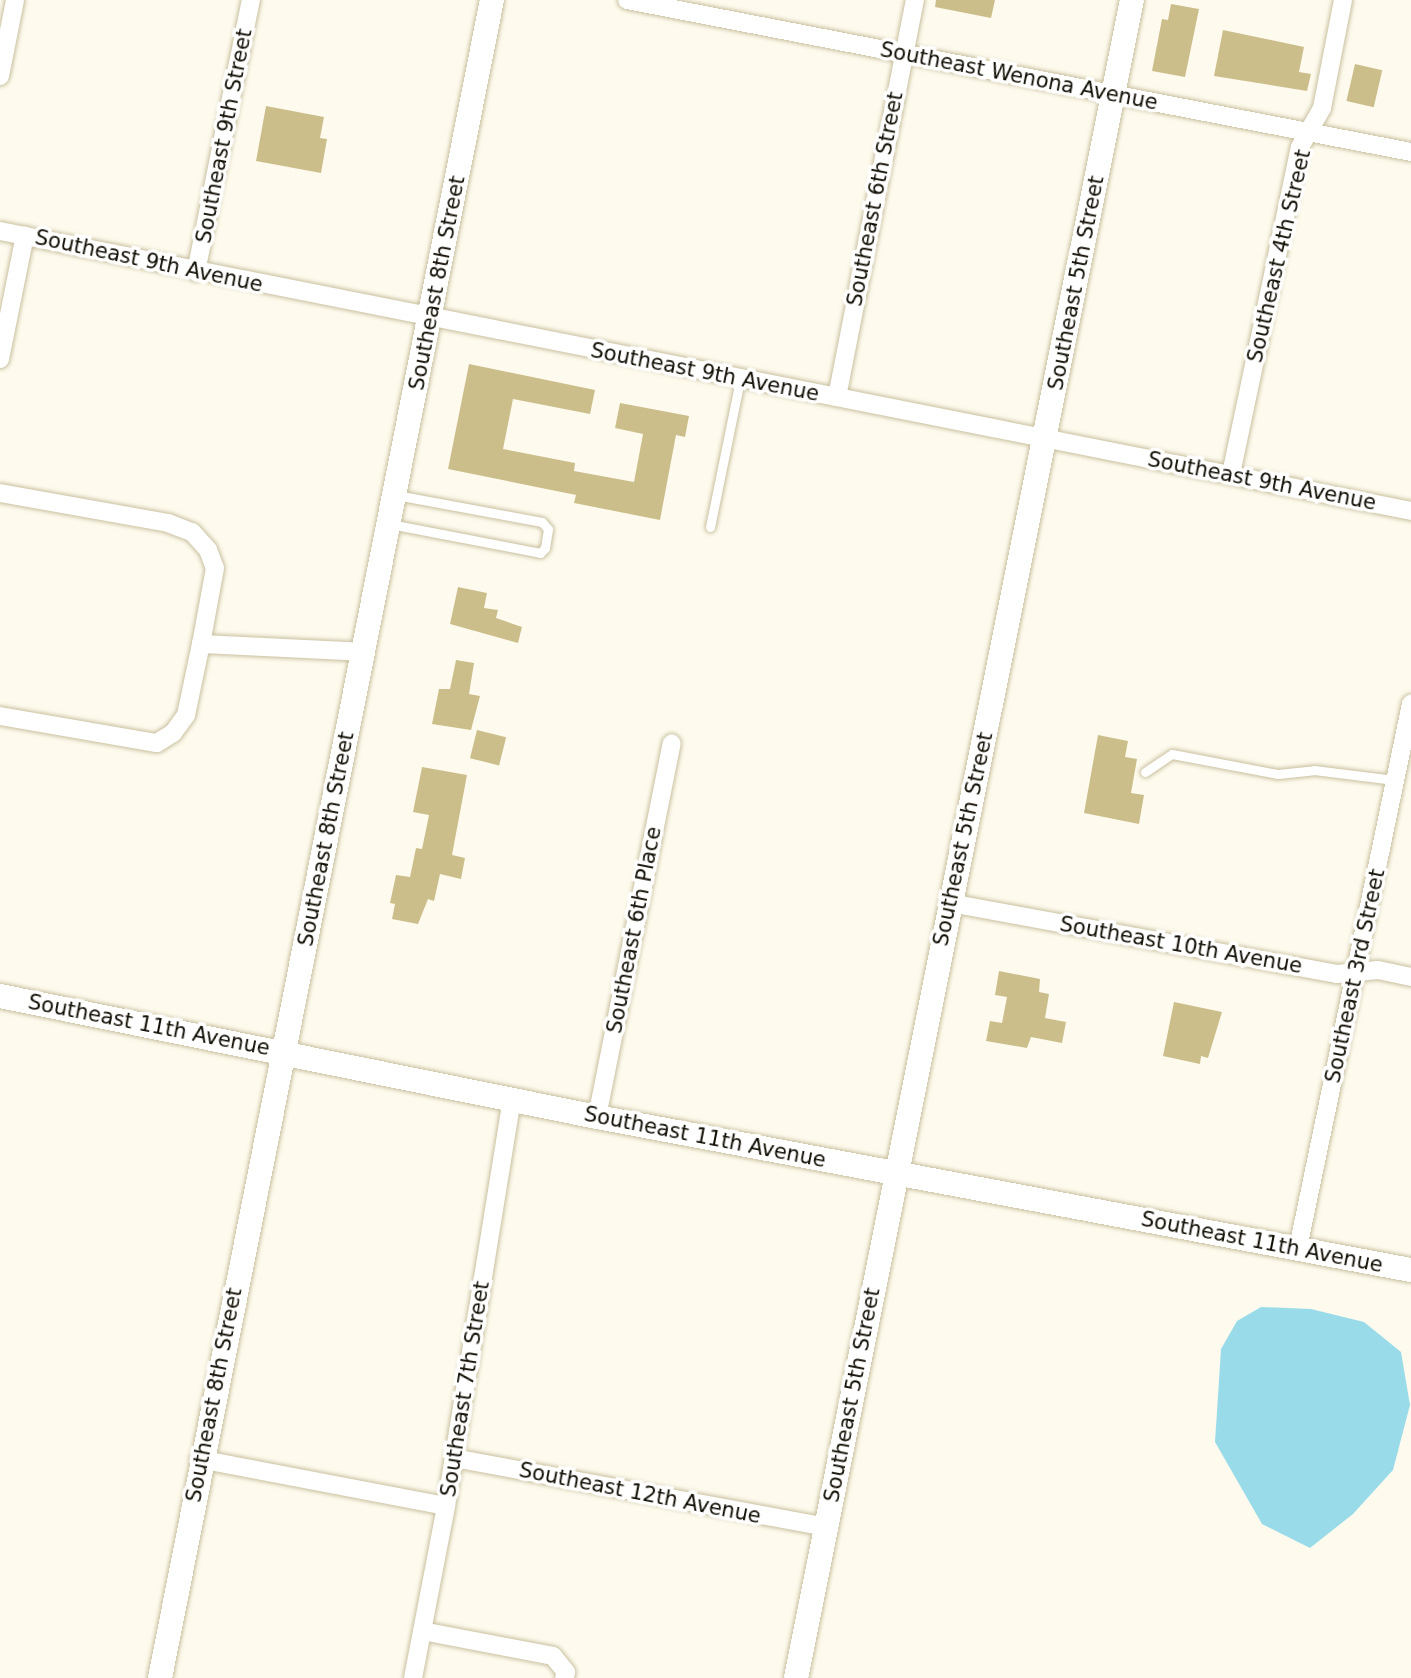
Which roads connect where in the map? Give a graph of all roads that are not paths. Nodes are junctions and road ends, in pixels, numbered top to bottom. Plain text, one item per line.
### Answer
1 (15, 0) edge
2 (251, 0) edge
3 (492, 0) edge
4 (627, 0) edge
5 (915, 0) edge
6 (1132, 0) edge
7 (1343, 0) edge
8 (904, 54) junction
9 (0, 76) edge
10 (1113, 94) junction
11 (1309, 132) junction
12 (1411, 152) edge
13 (0, 231) edge
14 (25, 235) junction
15 (196, 271) junction
16 (430, 319) junction
17 (0, 359) edge
18 (740, 379) junction
19 (837, 397) junction
20 (1046, 439) junction
21 (1231, 474) junction
22 (0, 493) edge
23 (394, 494) junction
24 (1411, 511) edge
25 (388, 523) junction
26 (710, 527) dead end
27 (201, 643) junction
28 (363, 652) junction
29 (1411, 705) edge
30 (0, 716) edge
31 (672, 743) dead end
32 (1145, 772) dead end
33 (1394, 780) junction
34 (950, 903) junction
35 (1356, 975) junction
36 (1411, 977) edge
37 (0, 996) edge
38 (285, 1051) junction
39 (512, 1100) junction
40 (597, 1116) junction
41 (897, 1174) junction
42 (1298, 1248) junction
43 (1411, 1270) edge
44 (454, 1458) junction
45 (200, 1459) junction
46 (446, 1506) junction
47 (825, 1527) junction
48 (422, 1631) junction
49 (160, 1678) edge
50 (413, 1678) edge
51 (564, 1678) edge
52 (796, 1678) edge

1 - 9 street
2 - 15 street, Southeast 9th Street
3 - 16 street, Southeast 8th Street
4 - 8 street, Southeast Wenona Avenue
5 - 8 street, Southeast 6th Street
6 - 10 street, Southeast 5th Street
7 - 11 street, Southeast 4th Street
8 - 10 street, Southeast Wenona Avenue
8 - 19 street, Southeast 6th Street
10 - 11 street, Southeast Wenona Avenue
10 - 20 street, Southeast 5th Street
11 - 12 street, Southeast Wenona Avenue
11 - 21 street, Southeast 4th Street
13 - 14 street, Southeast 9th Avenue
14 - 15 street, Southeast 9th Avenue
14 - 17 street
15 - 16 street, Southeast 9th Avenue
16 - 18 street, Southeast 9th Avenue
16 - 23 street, Southeast 8th Street
18 - 19 street, Southeast 9th Avenue
18 - 26 lane
19 - 20 street, Southeast 9th Avenue
20 - 21 street, Southeast 9th Avenue
20 - 34 street, Southeast 5th Street
21 - 24 street, Southeast 9th Avenue
22 - 27 street
23 - 25 street, Southeast 8th Street
23 - 25 lane
25 - 28 street, Southeast 8th Street
27 - 28 street
27 - 30 street
28 - 38 street, Southeast 8th Street
29 - 33 street, Southeast 3rd Street
31 - 40 street, Southeast 6th Place
32 - 33 lane
33 - 35 street, Southeast 3rd Street
34 - 35 street, Southeast 10th Avenue
34 - 41 street, Southeast 5th Street
35 - 36 street, Southeast 10th Avenue
35 - 42 street, Southeast 3rd Street
37 - 38 street, Southeast 11th Avenue
38 - 39 street, Southeast 11th Avenue
38 - 45 street, Southeast 8th Street
39 - 40 street, Southeast 11th Avenue
39 - 44 street, Southeast 7th Street
40 - 41 street, Southeast 11th Avenue
41 - 42 street, Southeast 11th Avenue
41 - 47 street, Southeast 5th Street
42 - 43 street, Southeast 11th Avenue
44 - 46 street, Southeast 7th Street
44 - 47 street, Southeast 12th Avenue
45 - 46 street
45 - 49 street, Southeast 8th Street
46 - 48 street, Southeast 7th Street
47 - 52 street, Southeast 5th Street
48 - 50 street, Southeast 7th Street
48 - 51 street

